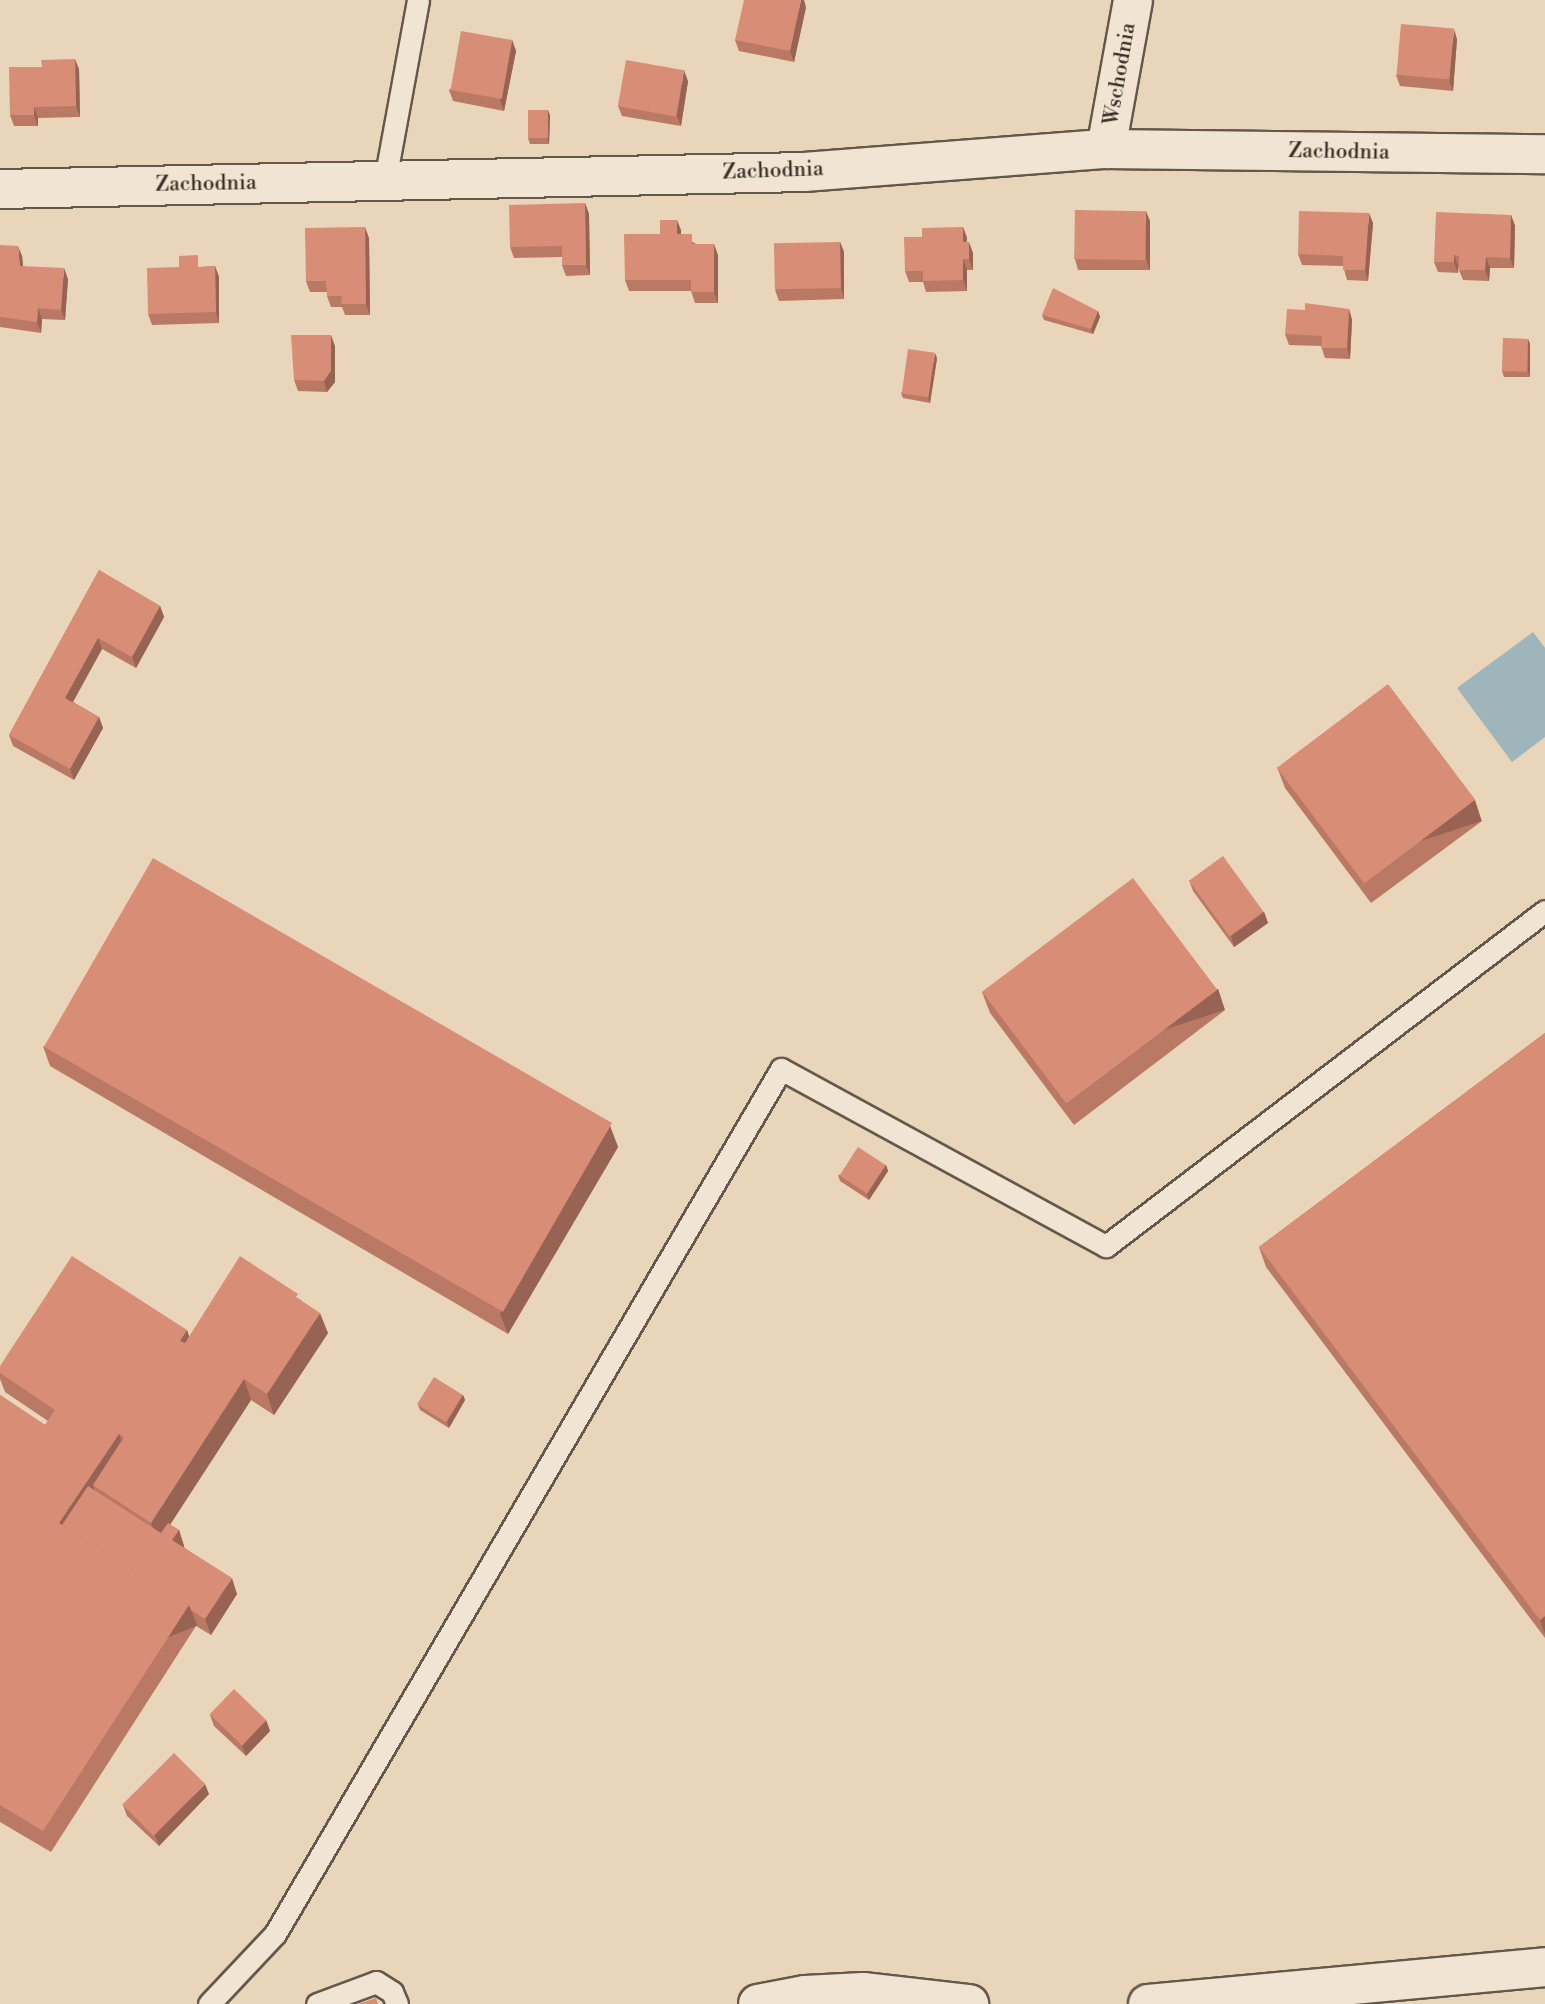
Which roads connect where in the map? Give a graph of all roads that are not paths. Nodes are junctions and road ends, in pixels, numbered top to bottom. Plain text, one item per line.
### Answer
1 (418, 0) edge
2 (1133, 0) edge
3 (1106, 149) junction
4 (1545, 155) edge
5 (385, 180) junction
6 (0, 189) edge
7 (1545, 911) edge
8 (1545, 1967) edge
9 (209, 2004) edge
10 (317, 2004) edge
11 (397, 2004) edge
12 (758, 2004) edge
13 (969, 2004) edge
14 (1148, 2004) edge

1 - 5 lane
2 - 3 street, Wschodnia
3 - 4 street, Zachodnia
3 - 5 street, Zachodnia
5 - 6 street, Zachodnia
7 - 9 lane
8 - 14 street
10 - 11 lane
12 - 13 street

